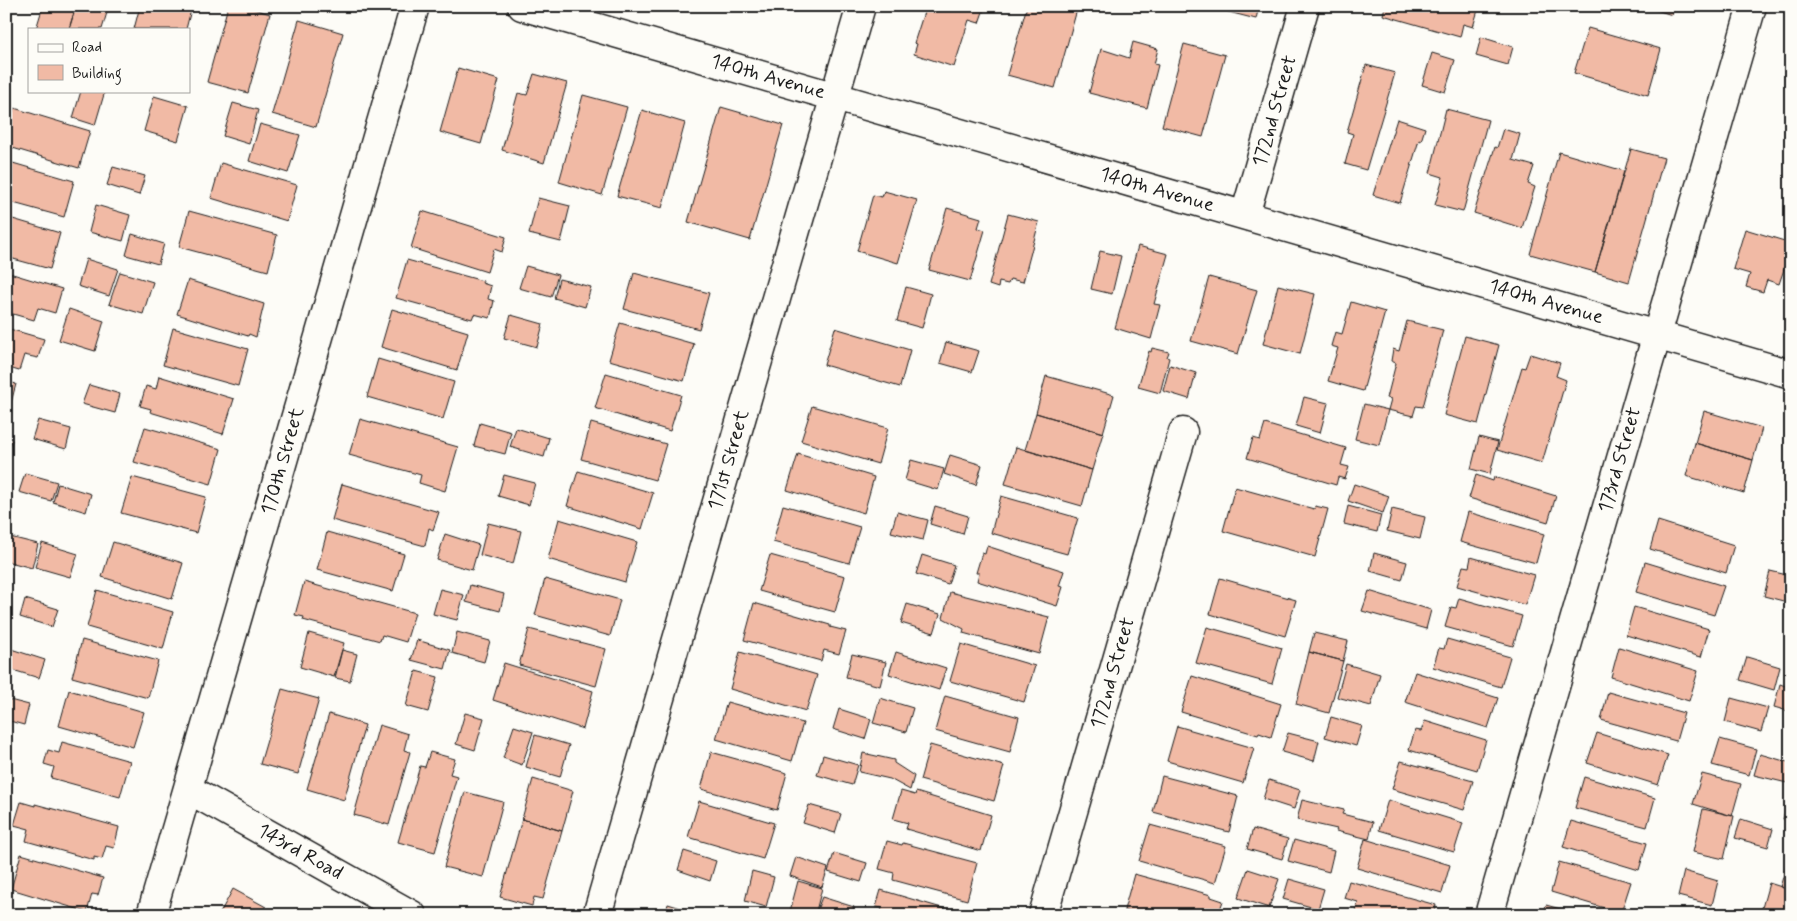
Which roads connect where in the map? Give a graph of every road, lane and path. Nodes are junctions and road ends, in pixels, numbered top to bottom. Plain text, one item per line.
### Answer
1 (415, 6) edge
2 (522, 6) edge
3 (861, 6) edge
4 (1305, 6) edge
5 (1752, 6) edge
6 (834, 97) junction
7 (1245, 215) junction
8 (1656, 335) junction
9 (1791, 374) edge
10 (1183, 432) dead end
11 (188, 790) junction
12 (151, 915) edge
13 (412, 915) edge
14 (598, 915) edge
15 (1043, 915) edge
16 (1489, 915) edge

1 - 11 street, 170th Street
2 - 6 street, 140th Avenue
3 - 6 street, 171st Street
4 - 7 street, 172nd Street
5 - 8 street, 173rd Street
6 - 7 street, 140th Avenue
6 - 14 street, 171st Street
7 - 8 street, 140th Avenue
8 - 9 street, 140th Avenue
8 - 16 street, 173rd Street
10 - 15 street, 172nd Street
11 - 12 street, 170th Street
11 - 13 street, 143rd Road

